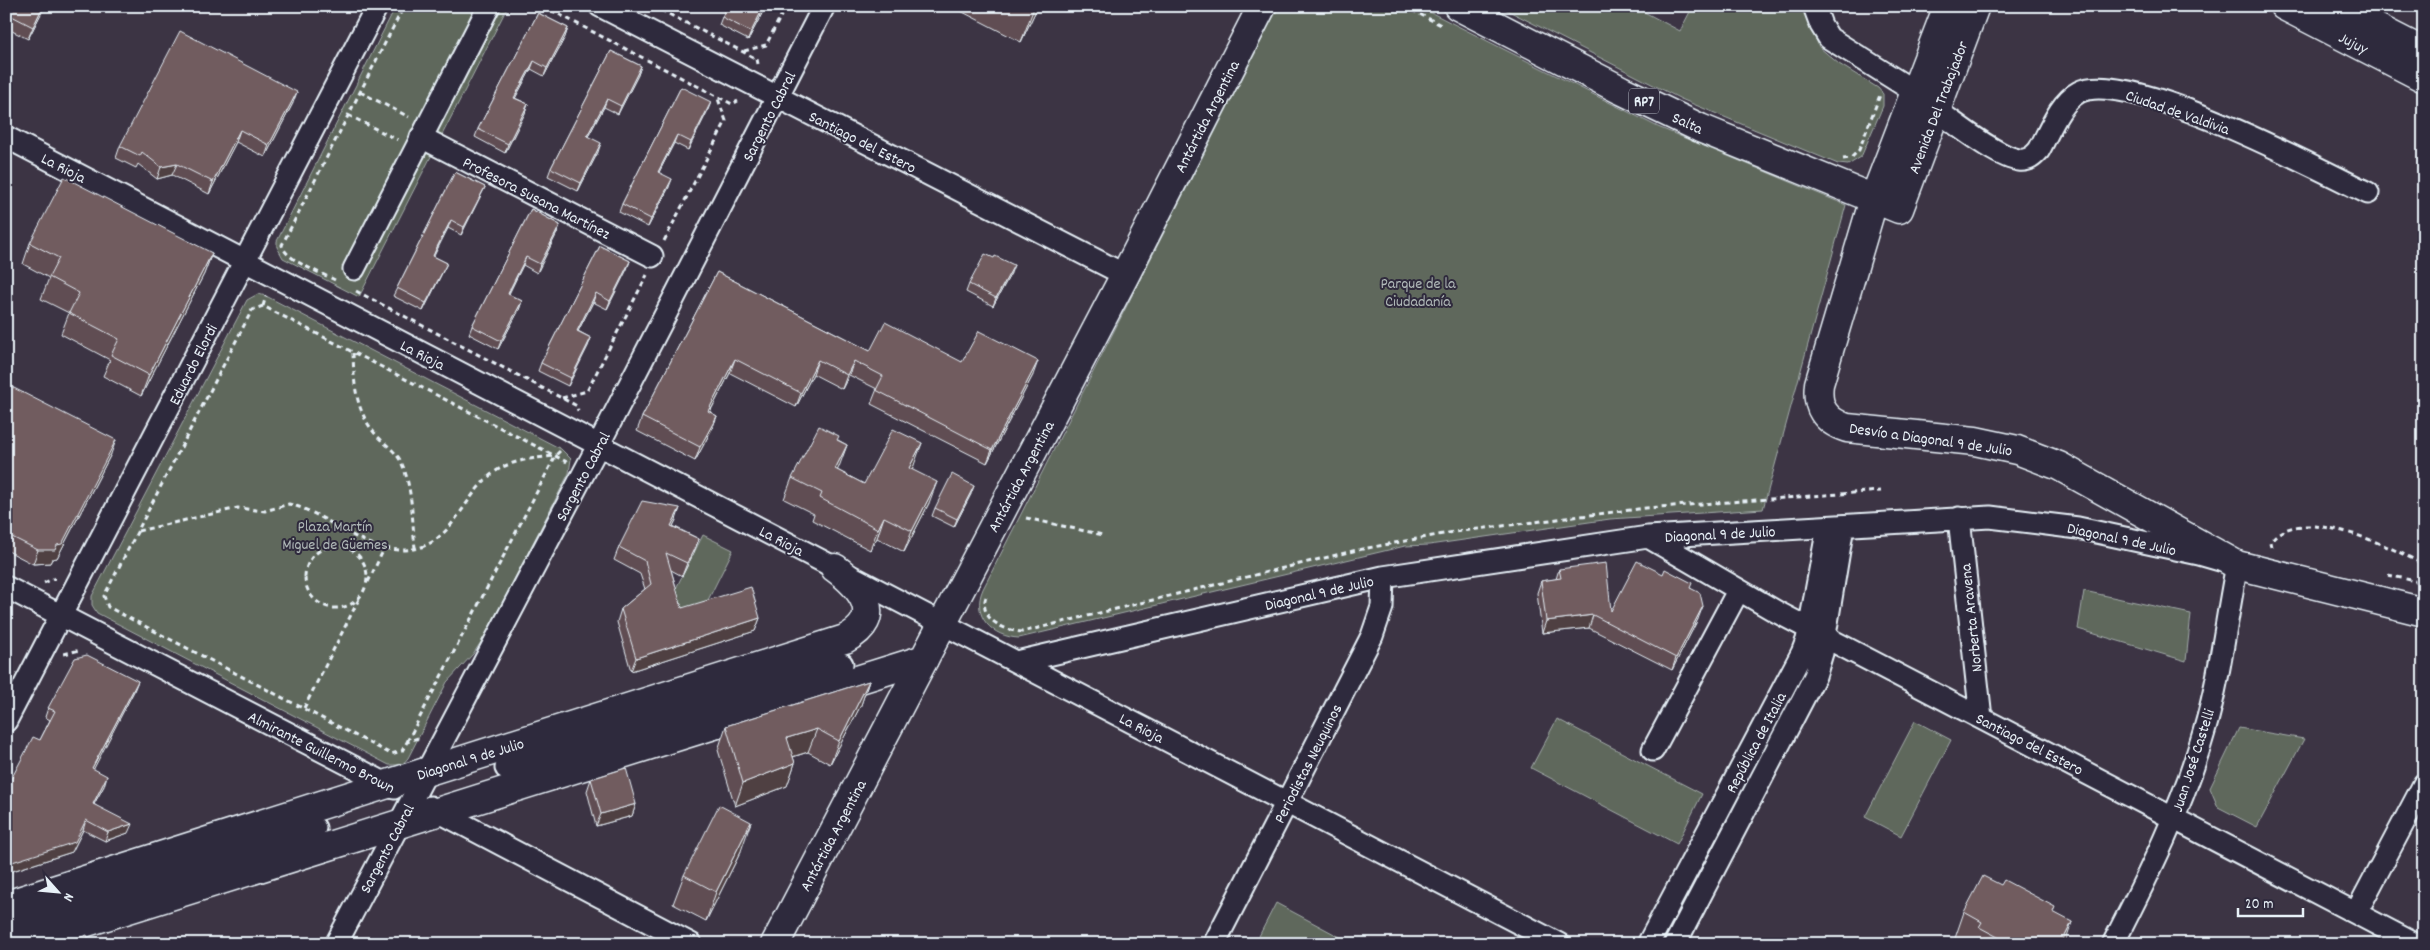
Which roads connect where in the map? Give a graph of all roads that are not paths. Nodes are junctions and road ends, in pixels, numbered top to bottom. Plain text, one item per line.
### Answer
1 (377, 6) edge
2 (489, 6) edge
3 (600, 6) edge
4 (824, 6) edge
5 (1262, 6) edge
6 (1458, 6) edge
7 (1814, 6) edge
8 (1948, 6) edge
9 (1975, 6) edge
10 (2284, 6) edge
11 (2334, 6) edge
12 (2424, 52) edge
13 (2424, 78) edge
14 (1915, 92) junction
15 (777, 97) junction
16 (1936, 110) junction
17 (414, 134) junction
18 (6, 137) edge
19 (2368, 193) dead end
20 (1886, 204) junction
21 (652, 256) dead end
22 (245, 261) junction
23 (354, 268) dead end
24 (1125, 275) junction
25 (599, 444) junction
26 (1959, 518) junction
27 (1835, 527) junction
28 (1648, 537) junction
29 (2238, 565) junction
30 (835, 568) junction
31 (1383, 577) junction
32 (6, 587) edge
33 (1738, 591) junction
34 (2424, 612) edge
35 (61, 615) junction
36 (942, 623) junction
37 (1817, 633) junction
38 (924, 659) junction
39 (1017, 662) junction
40 (842, 663) junction
41 (1981, 718) junction
42 (6, 721) edge
43 (1653, 750) dead end
44 (506, 768) junction
45 (426, 771) junction
46 (386, 784) junction
47 (2424, 784) edge
48 (412, 798) junction
49 (1287, 802) junction
50 (438, 812) junction
51 (2172, 818) junction
52 (398, 826) junction
53 (314, 829) junction
54 (6, 905) edge
55 (2356, 913) junction
56 (6, 926) edge
57 (17, 944) edge
58 (336, 944) edge
59 (691, 944) edge
60 (775, 944) edge
61 (1214, 944) edge
62 (1559, 944) edge
63 (1648, 944) edge
64 (1675, 944) edge
65 (2112, 944) edge
66 (2415, 944) edge

1 - 22 street, Eduardo Elordi
2 - 17 street
3 - 15 street, Santiago del Estero
4 - 15 street, Sargento Cabral
5 - 24 main road, Antártida Argentina
6 - 20 main road, Salta / RP7
7 - 14 street
8 - 14 main road, Avenida Del Trabajador
9 - 16 main road, Avenida Del Trabajador
10 - 13 main road, Jujuy
11 - 12 main road, Jujuy
14 - 20 main road, Avenida Del Trabajador
15 - 24 street, Santiago del Estero
15 - 25 street, Sargento Cabral
16 - 19 street, Ciudad de Valdivia
16 - 20 main road, Avenida Del Trabajador
17 - 21 street, Profesora Susana Martínez
17 - 23 street
18 - 22 street, La Rioja
20 - 29 main road, Desvío a Diagonal 9 de Julio
22 - 25 street, La Rioja
22 - 35 street, Eduardo Elordi
24 - 36 main road, Antártida Argentina
25 - 30 street, La Rioja
25 - 45 street, Sargento Cabral
26 - 27 street, Diagonal 9 de Julio
26 - 29 street, Diagonal 9 de Julio
26 - 41 street, Norberta Aravena
27 - 28 street, Diagonal 9 de Julio
27 - 37 street, República de Italia
28 - 31 street, Diagonal 9 de Julio
28 - 33 street, Santiago del Estero
29 - 34 main road, Diagonal 9 de Julio
29 - 51 street, Juan José Castelli
30 - 36 street, La Rioja
30 - 40 main road, Diagonal 9 de Julio
31 - 39 street, Diagonal 9 de Julio
31 - 49 street, Periodistas Neuquinos
32 - 35 street, Almirante Guillermo Brown
33 - 37 street, Santiago del Estero
33 - 43 street
35 - 42 street, Eduardo Elordi
35 - 46 street, Almirante Guillermo Brown
36 - 38 main road, Antártida Argentina
36 - 39 street, La Rioja
37 - 41 street, Santiago del Estero
37 - 63 street, República de Italia
37 - 64 street, República de Italia
38 - 40 main road, Diagonal 9 de Julio
38 - 60 main road, Antártida Argentina
39 - 49 street, La Rioja
40 - 44 main road, Diagonal 9 de Julio
40 - 44 main road, Diagonal 9 de Julio
41 - 51 street, Santiago del Estero
44 - 45 main road, Diagonal 9 de Julio
44 - 50 main road, Diagonal 9 de Julio
45 - 46 main road, Diagonal 9 de Julio
45 - 48 street, Sargento Cabral
46 - 48 street, Almirante Guillermo Brown
46 - 53 main road, Diagonal 9 de Julio
47 - 55 street
48 - 50 street, Almirante Guillermo Brown
48 - 52 street, Sargento Cabral
49 - 61 street, Periodistas Neuquinos
49 - 62 street, La Rioja
50 - 52 main road, Diagonal 9 de Julio
50 - 59 street, Almirante Guillermo Brown
51 - 55 street, Santiago del Estero
51 - 65 street, Juan José Castelli
52 - 53 main road, Diagonal 9 de Julio
52 - 58 street, Sargento Cabral
53 - 54 main road, Diagonal 9 de Julio
53 - 56 street
53 - 57 main road, Diagonal 9 de Julio
55 - 66 street, Santiago del Estero

